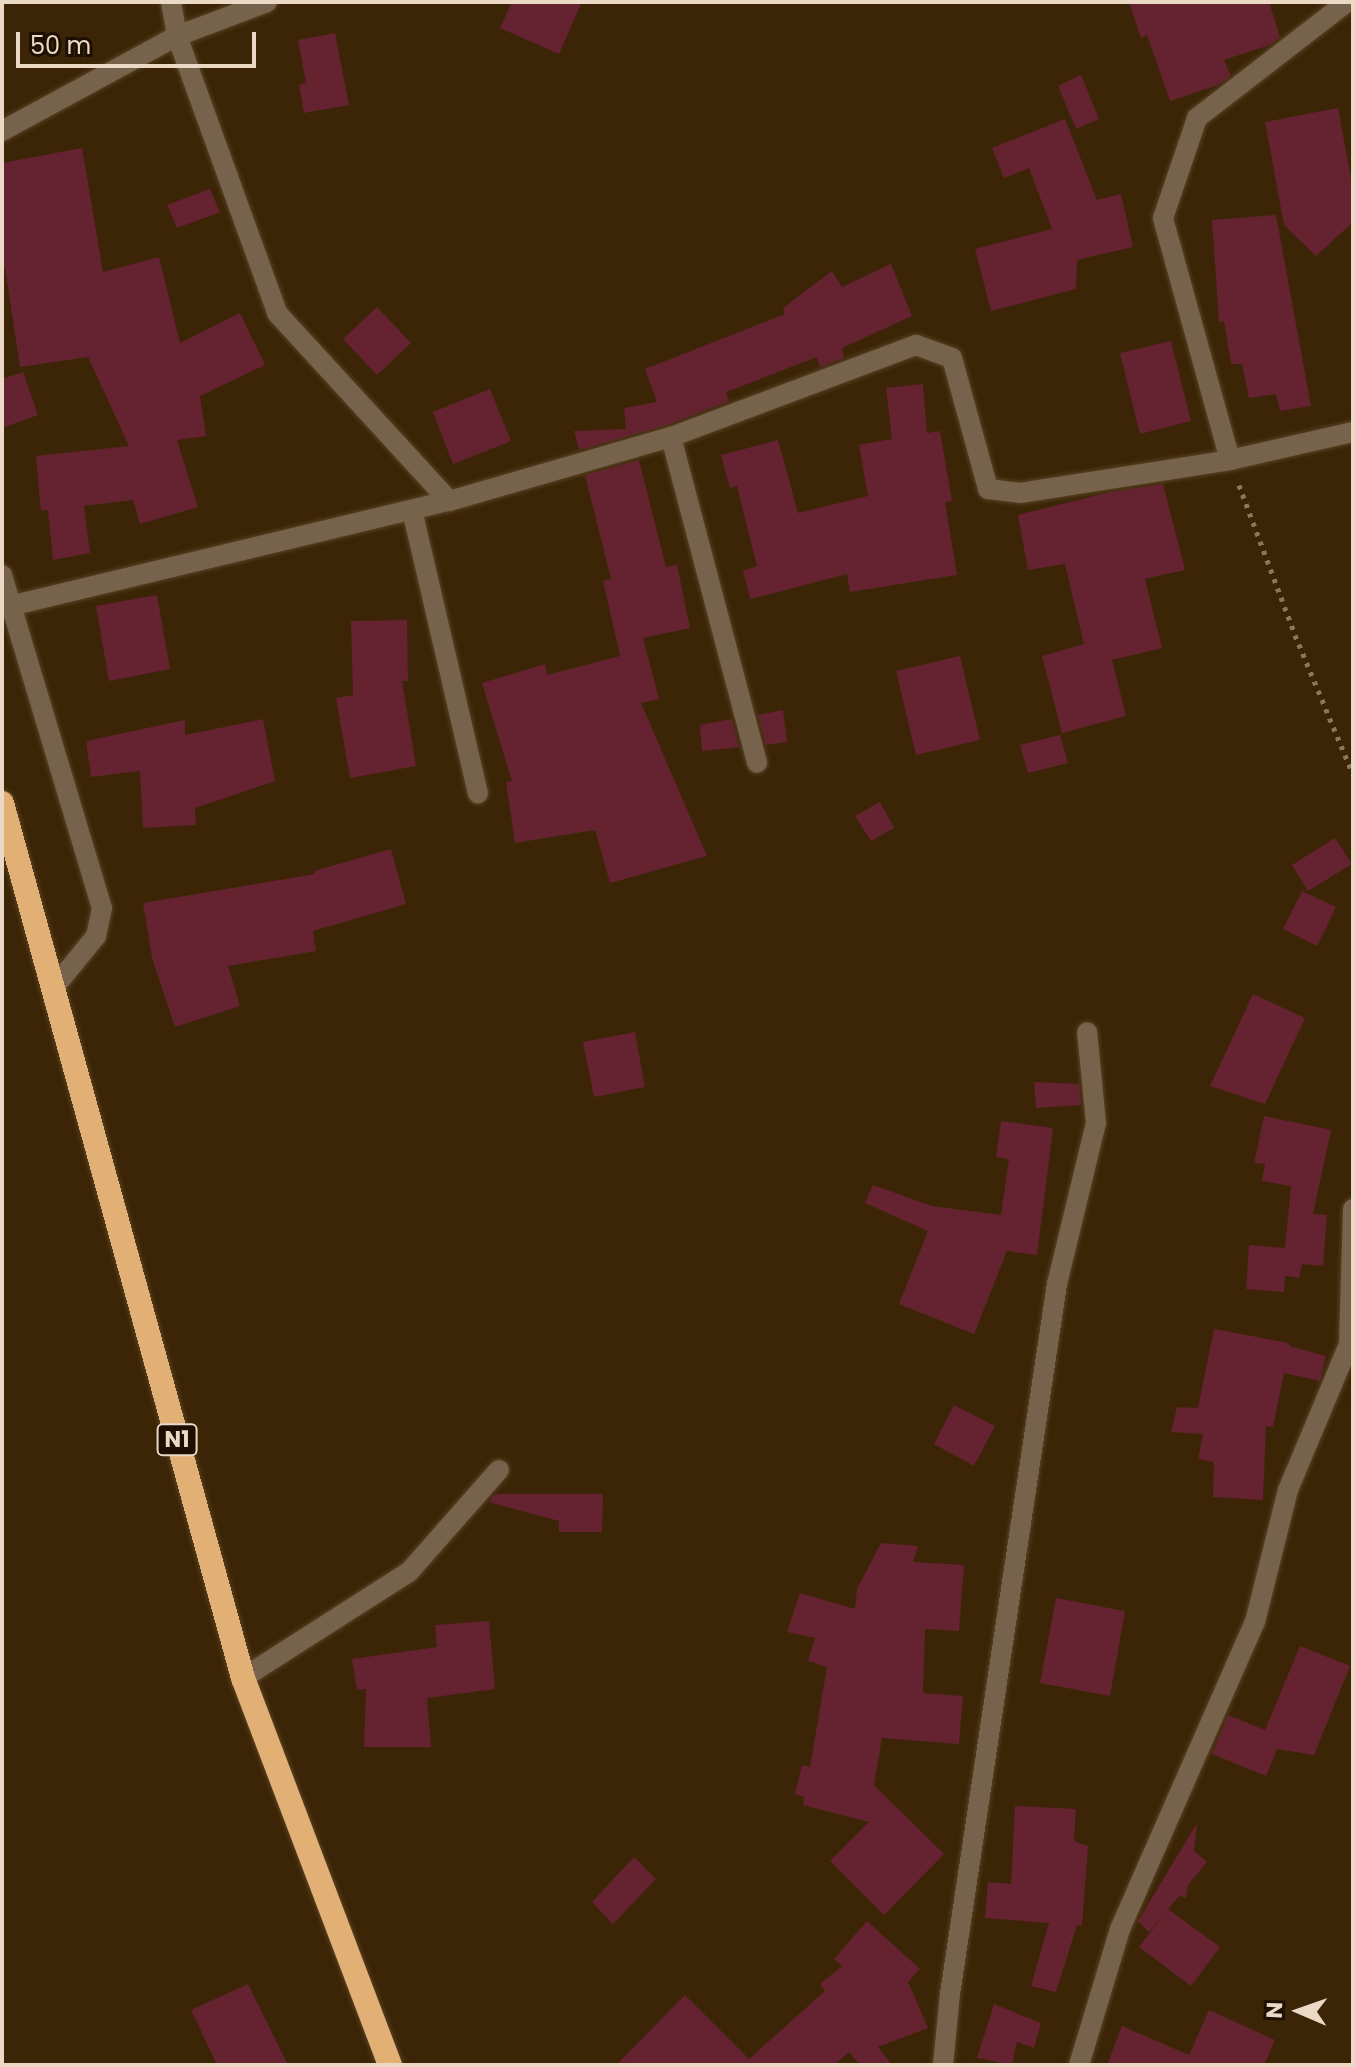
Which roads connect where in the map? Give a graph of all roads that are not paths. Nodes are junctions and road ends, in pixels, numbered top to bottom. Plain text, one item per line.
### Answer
1 (171, 2) edge
2 (267, 2) edge
3 (1347, 2) edge
4 (177, 36) junction
5 (2, 131) edge
6 (1353, 432) edge
7 (671, 437) junction
8 (1230, 460) junction
9 (449, 501) junction
10 (412, 510) junction
11 (2, 575) edge
12 (6, 607) edge
13 (757, 763) dead end
14 (478, 793) dead end
15 (2, 803) edge
16 (53, 989) junction
17 (1087, 1032) dead end
18 (1353, 1209) edge
19 (1351, 1342) edge
20 (499, 1470) dead end
21 (243, 1678) junction
22 (390, 2065) edge
23 (943, 2065) edge
24 (1079, 2065) edge

1 - 4 street
2 - 4 street
3 - 8 street
4 - 5 street
4 - 9 street
6 - 8 street
7 - 8 street
7 - 9 street
7 - 13 street
9 - 10 street
10 - 12 street
10 - 14 street
11 - 12 street
12 - 16 street
15 - 16 highway, N1
16 - 21 highway, N1
17 - 23 street
18 - 19 street
19 - 24 street
20 - 21 street
21 - 22 highway, N1

